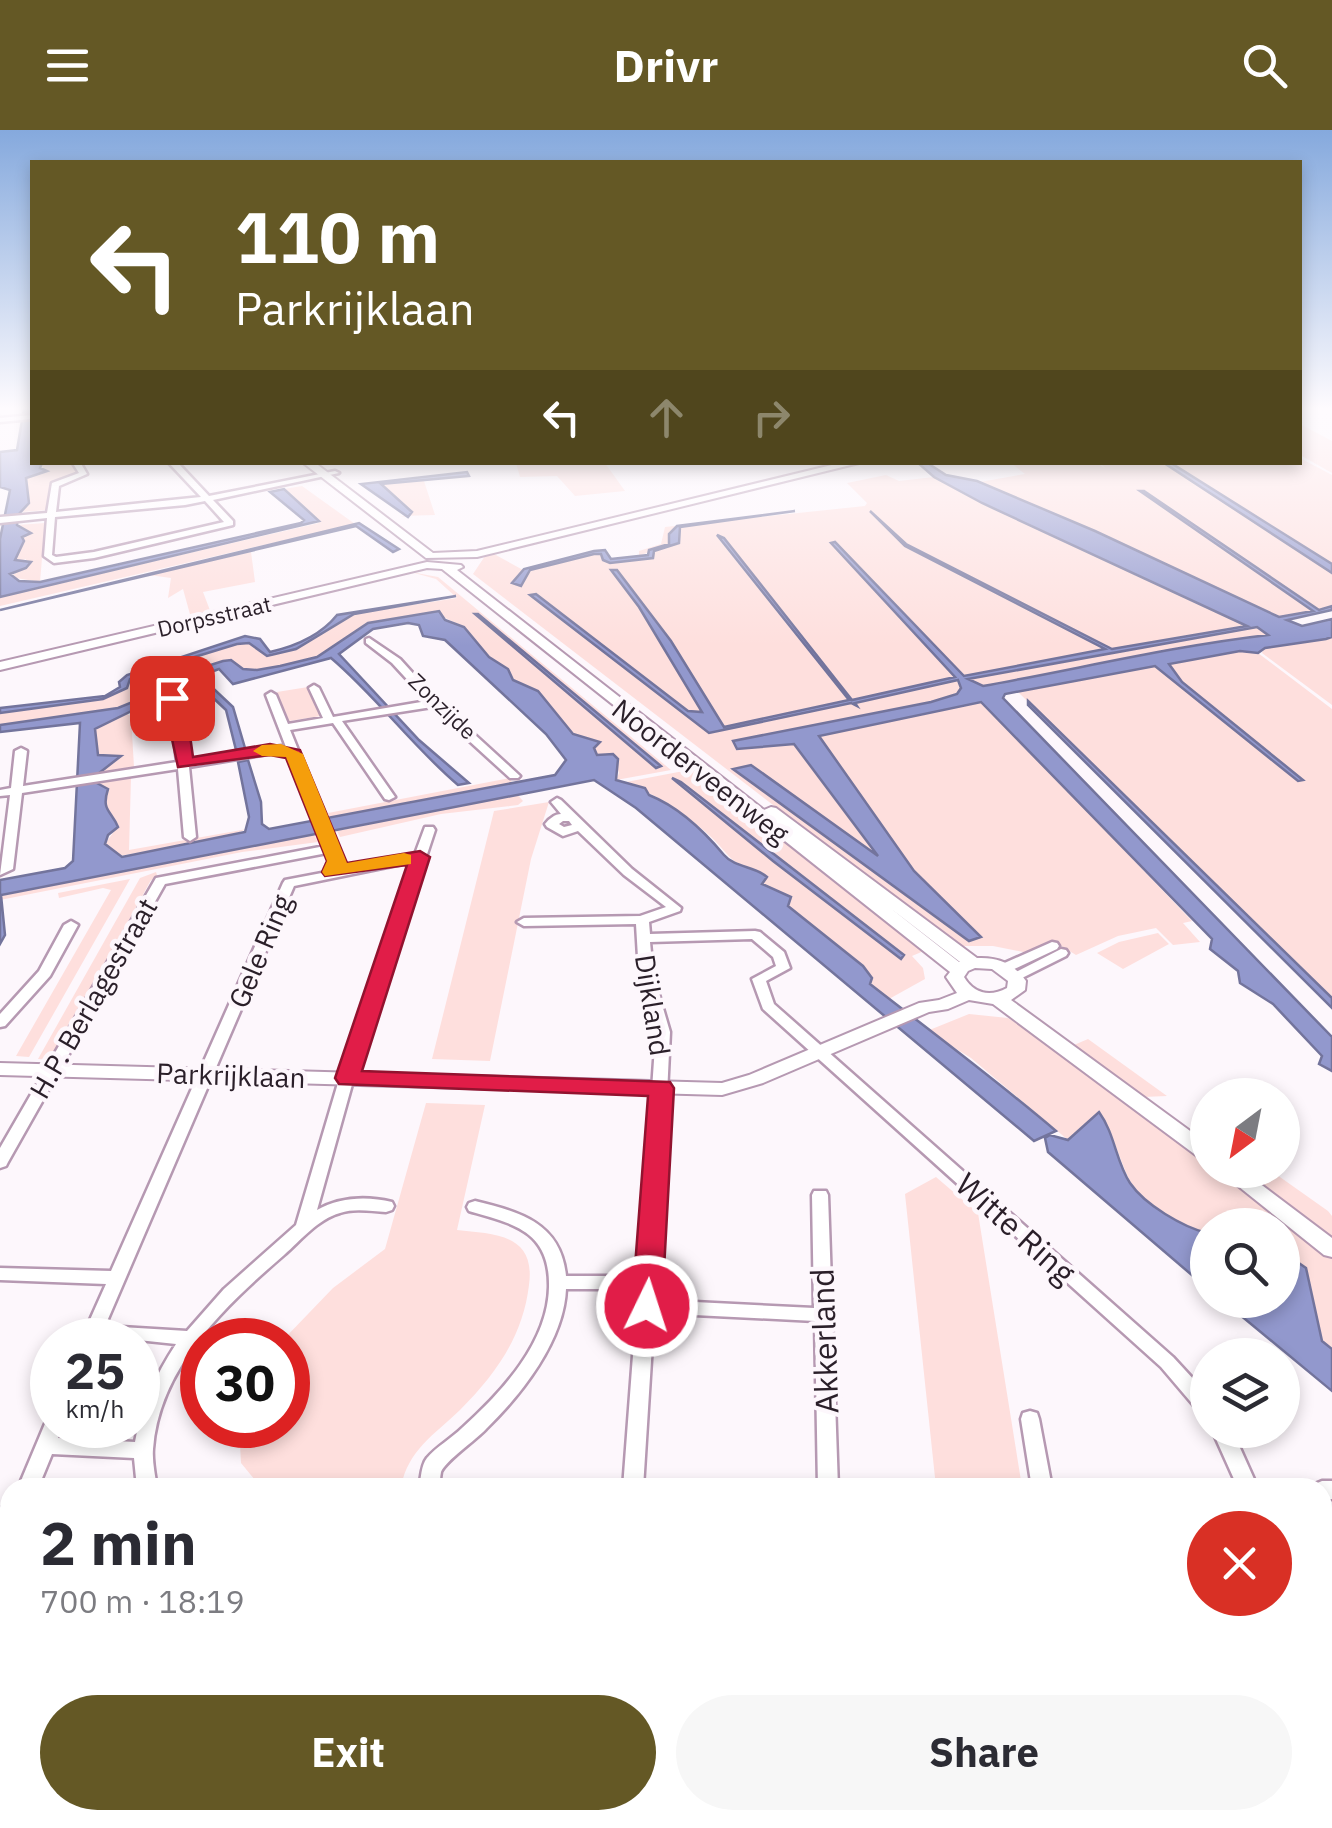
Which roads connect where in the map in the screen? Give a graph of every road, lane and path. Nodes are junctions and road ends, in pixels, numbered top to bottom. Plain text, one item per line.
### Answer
1 (55, 487) edge
2 (194, 487) edge
3 (262, 487) edge
4 (345, 487) edge
5 (349, 487) edge
6 (755, 487) edge
7 (204, 498) junction
8 (51, 516) junction
9 (0, 520) edge
10 (428, 560) junction
11 (455, 561) junction
12 (368, 640) dead end
13 (0, 666) edge
14 (314, 688) dead end
15 (270, 695) dead end
16 (167, 696) dead end
17 (434, 702) junction
18 (333, 721) junction
19 (284, 728) junction
20 (21, 751) dead end
21 (294, 754) junction
22 (184, 764) junction
23 (514, 776) dead end
24 (17, 790) junction
25 (0, 793) edge
26 (389, 797) dead end
27 (558, 802) dead end
28 (429, 830) dead end
29 (190, 837) dead end
30 (329, 840) junction
31 (420, 857) junction
32 (4, 870) edge
33 (333, 872) junction
34 (642, 920) junction
35 (524, 922) dead end
36 (71, 925) dead end
37 (643, 938) junction
38 (1056, 949) dead end
39 (964, 978) junction
40 (1007, 984) junction
41 (0, 1023) edge
42 (820, 1052) junction
43 (0, 1069) edge
44 (52, 1070) junction
45 (207, 1074) junction
46 (347, 1078) junction
47 (661, 1088) junction
48 (1190, 1140) edge
49 (0, 1162) edge
50 (1252, 1188) edge
51 (820, 1194) dead end
52 (386, 1206) dead end
53 (476, 1207) dead end
54 (304, 1229) junction
55 (1332, 1249) edge
56 (0, 1274) edge
57 (117, 1278) junction
58 (650, 1282) junction
59 (559, 1283) junction
60 (647, 1306) junction
61 (822, 1315) junction
62 (100, 1318) edge
63 (210, 1318) edge
64 (180, 1357) edge
65 (1190, 1388) edge
66 (1030, 1419) dead end
67 (44, 1448) edge
68 (92, 1448) edge
69 (1230, 1448) edge
70 (140, 1450) junction
71 (32, 1478) edge
72 (145, 1478) edge
73 (430, 1478) edge
74 (634, 1478) edge
75 (828, 1478) edge
76 (1040, 1478) edge
77 (1244, 1478) edge

1 - 8 street
2 - 7 street
3 - 7 street
4 - 10 street, Noorderveenweg
5 - 11 street, Noorderveenweg
6 - 11 street
7 - 8 street
7 - 8 street
8 - 9 street
10 - 11 street
10 - 13 street, Dorpsstraat
11 - 39 street, Noorderveenweg
12 - 17 street, Zonzijde
14 - 18 street
15 - 19 street
16 - 22 street
17 - 18 street
17 - 23 street, Zonzijde
18 - 19 street
18 - 26 street
19 - 21 street
20 - 24 street
21 - 22 street
21 - 30 street
22 - 24 street
22 - 29 street
24 - 25 street
24 - 32 street
27 - 34 street
28 - 31 street
30 - 33 street
30 - 44 street, H.P. Berlagestraat
31 - 33 street
31 - 46 street
33 - 45 street, Gele Ring
34 - 35 street, Dijkland
34 - 37 street, Dijkland
36 - 41 street
37 - 42 street, Witte Ring
37 - 47 street, Dijkland
38 - 40 street
39 - 40 street
39 - 40 street
39 - 42 street, Parkrijklaan
40 - 48 street
42 - 47 street, Parkrijklaan
42 - 65 street, Witte Ring
43 - 44 street, Parkrijklaan
44 - 45 street, Parkrijklaan
44 - 49 street, H.P. Berlagestraat
45 - 46 street, Parkrijklaan
45 - 57 street, Gele Ring
46 - 47 street, Parkrijklaan
46 - 54 street
47 - 58 street, Dijkland
50 - 55 street
51 - 61 street, Akkerland
52 - 54 street
53 - 59 street
54 - 63 street
56 - 57 street
57 - 62 street, Gele Ring
58 - 59 street
58 - 60 street, Dijkland
59 - 73 street
60 - 61 street
60 - 74 street, Dijkland
61 - 75 street, Akkerland
64 - 70 street
66 - 76 street
67 - 71 street
68 - 70 street
69 - 77 street
70 - 72 street

